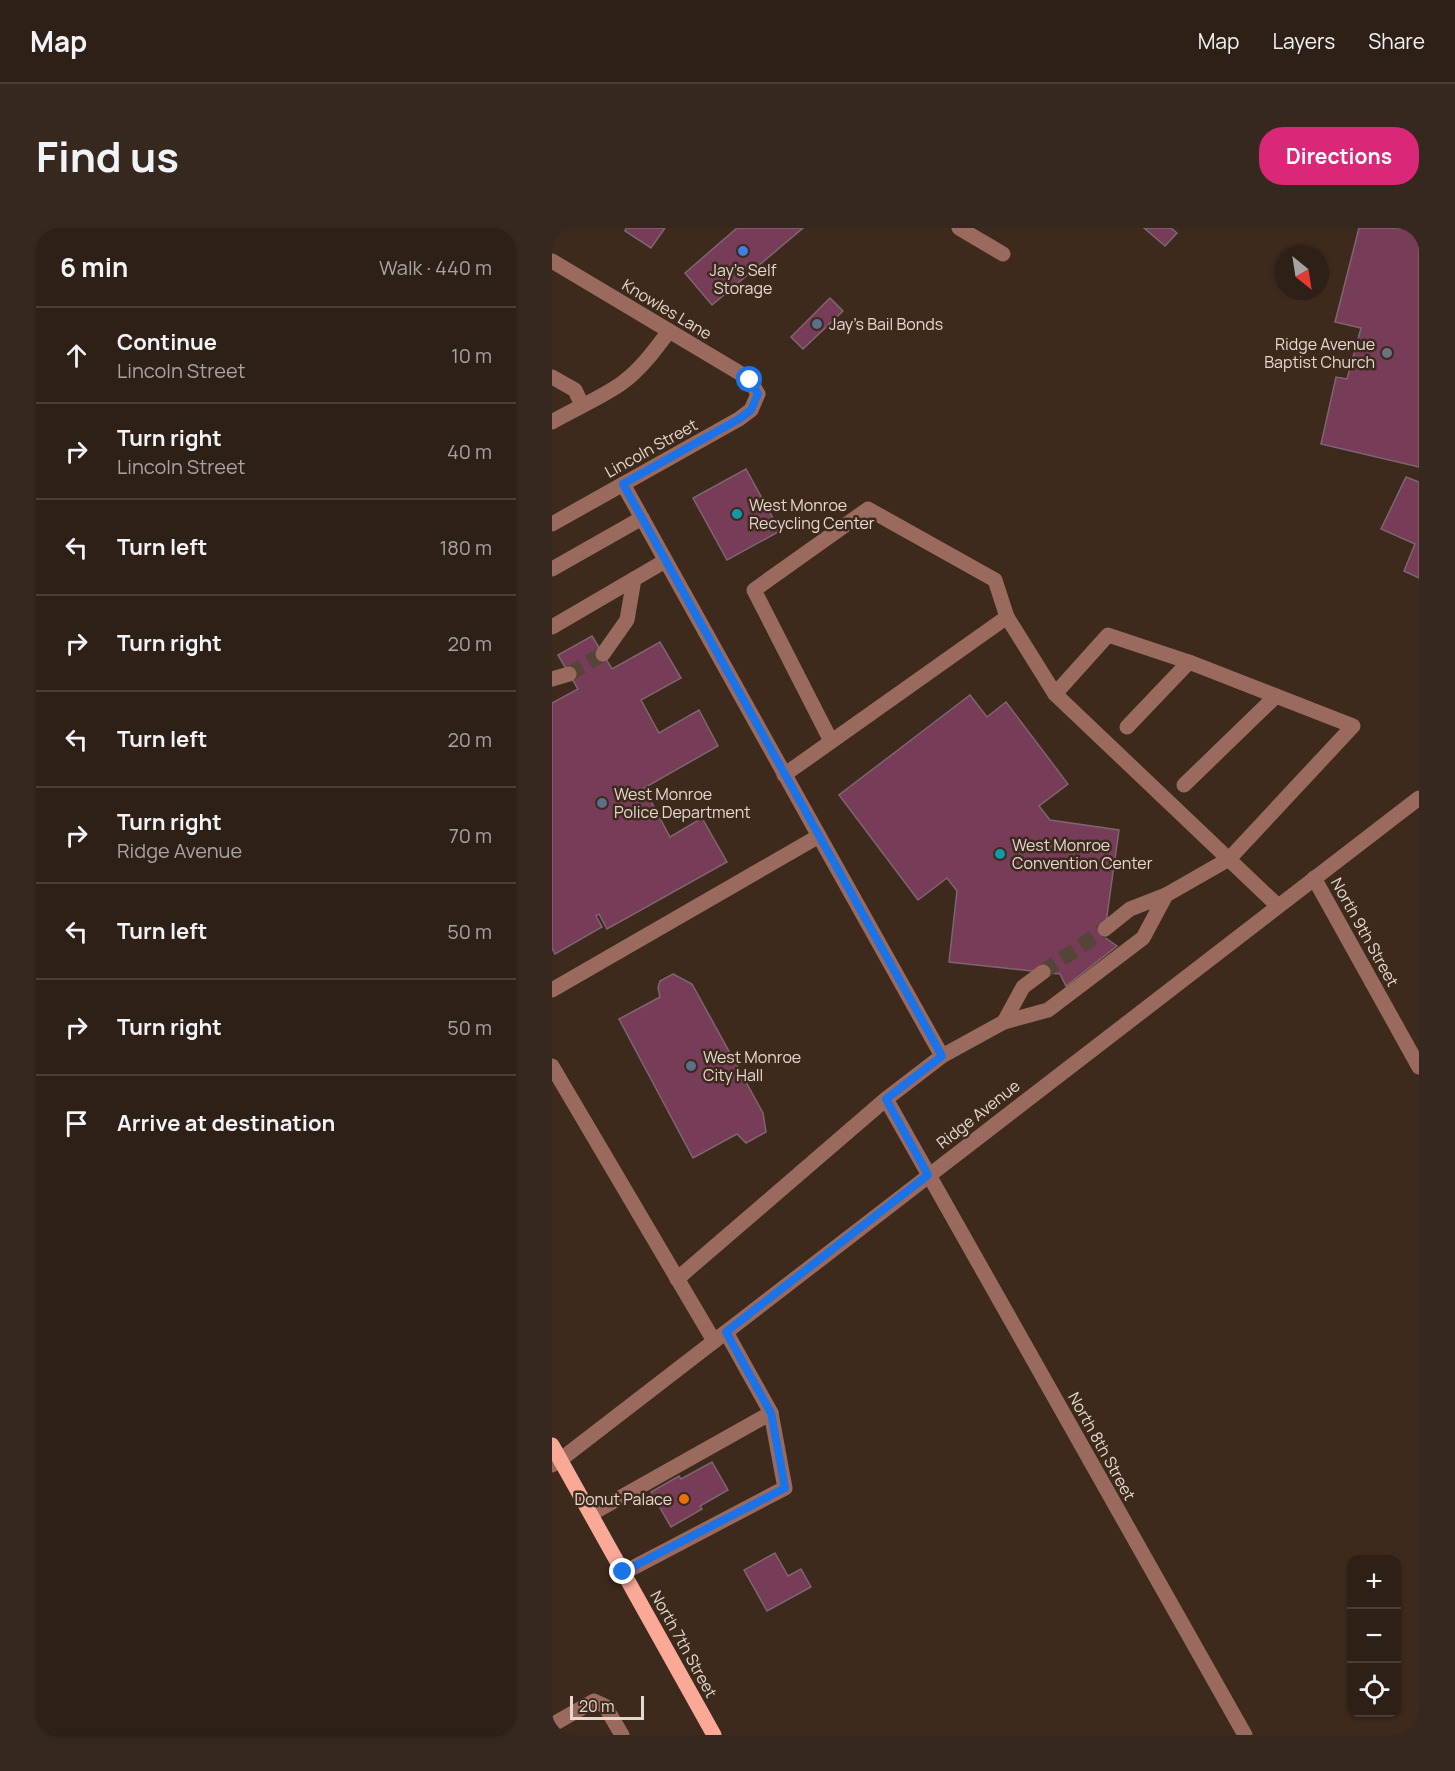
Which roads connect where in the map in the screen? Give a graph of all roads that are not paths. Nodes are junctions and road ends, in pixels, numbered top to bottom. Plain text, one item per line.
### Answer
1 (959, 228) edge
2 (1003, 254) dead end
3 (552, 261) edge
4 (669, 331) junction
5 (552, 377) edge
6 (758, 394) joint
7 (582, 405) junction
8 (552, 422) edge
9 (623, 484) junction
10 (642, 518) junction
11 (552, 524) edge
12 (665, 561) junction
13 (552, 569) edge
14 (634, 579) junction
15 (1007, 617) junction
16 (552, 627) edge
17 (603, 654) tunnel mouth
18 (1189, 662) junction
19 (569, 674) tunnel mouth
20 (552, 679) edge
21 (1055, 694) junction
22 (1276, 696) junction
23 (1126, 727) dead end
24 (831, 741) junction
25 (784, 775) junction
26 (1184, 785) dead end
27 (1419, 798) edge
28 (819, 836) junction
29 (1229, 859) junction
30 (1314, 878) junction
31 (1166, 895) junction
32 (1278, 906) junction
33 (1105, 929) tunnel mouth
34 (1043, 972) tunnel mouth
35 (552, 990) edge
36 (1004, 1022) junction
37 (942, 1056) junction
38 (552, 1066) edge
39 (1419, 1067) edge
40 (886, 1099) junction
41 (928, 1175) junction
42 (677, 1279) junction
43 (720, 1337) junction
44 (771, 1413) junction
45 (552, 1445) edge
46 (556, 1462) edge
47 (591, 1514) junction
48 (623, 1572) junction
49 (552, 1725) edge
50 (622, 1735) edge
51 (714, 1735) edge
52 (1245, 1735) edge

1 - 2 street
3 - 4 street, Knowles Lane
4 - 6 street, Knowles Lane
4 - 7 street
5 - 7 street
6 - 9 street, Lincoln Street
7 - 8 street
9 - 10 street
9 - 11 street, Lincoln Street
10 - 12 street
10 - 13 street
12 - 14 street
12 - 25 street
14 - 16 street
14 - 17 street
15 - 21 street
15 - 24 street
15 - 24 street
18 - 21 street
18 - 22 street
18 - 23 street
19 - 20 street
21 - 29 street
22 - 26 street
22 - 29 street
24 - 25 street
25 - 28 street
27 - 30 street, Ridge Avenue
28 - 35 street
28 - 37 street
29 - 31 street
29 - 32 street
30 - 32 street, Ridge Avenue
30 - 39 street, North 9th Street
31 - 33 street
31 - 36 street
32 - 41 street, Ridge Avenue
34 - 36 street
36 - 37 street
37 - 40 street
38 - 42 street
40 - 41 street, North 8th Street
40 - 42 street
41 - 43 street, Ridge Avenue
41 - 52 street, North 8th Street
42 - 43 street
43 - 44 street
43 - 46 street, Ridge Avenue
44 - 47 street
44 - 48 street
45 - 46 main road, North 7th Street
46 - 47 main road, North 7th Street
47 - 48 main road, North 7th Street
48 - 51 main road, North 7th Street
49 - 50 street

